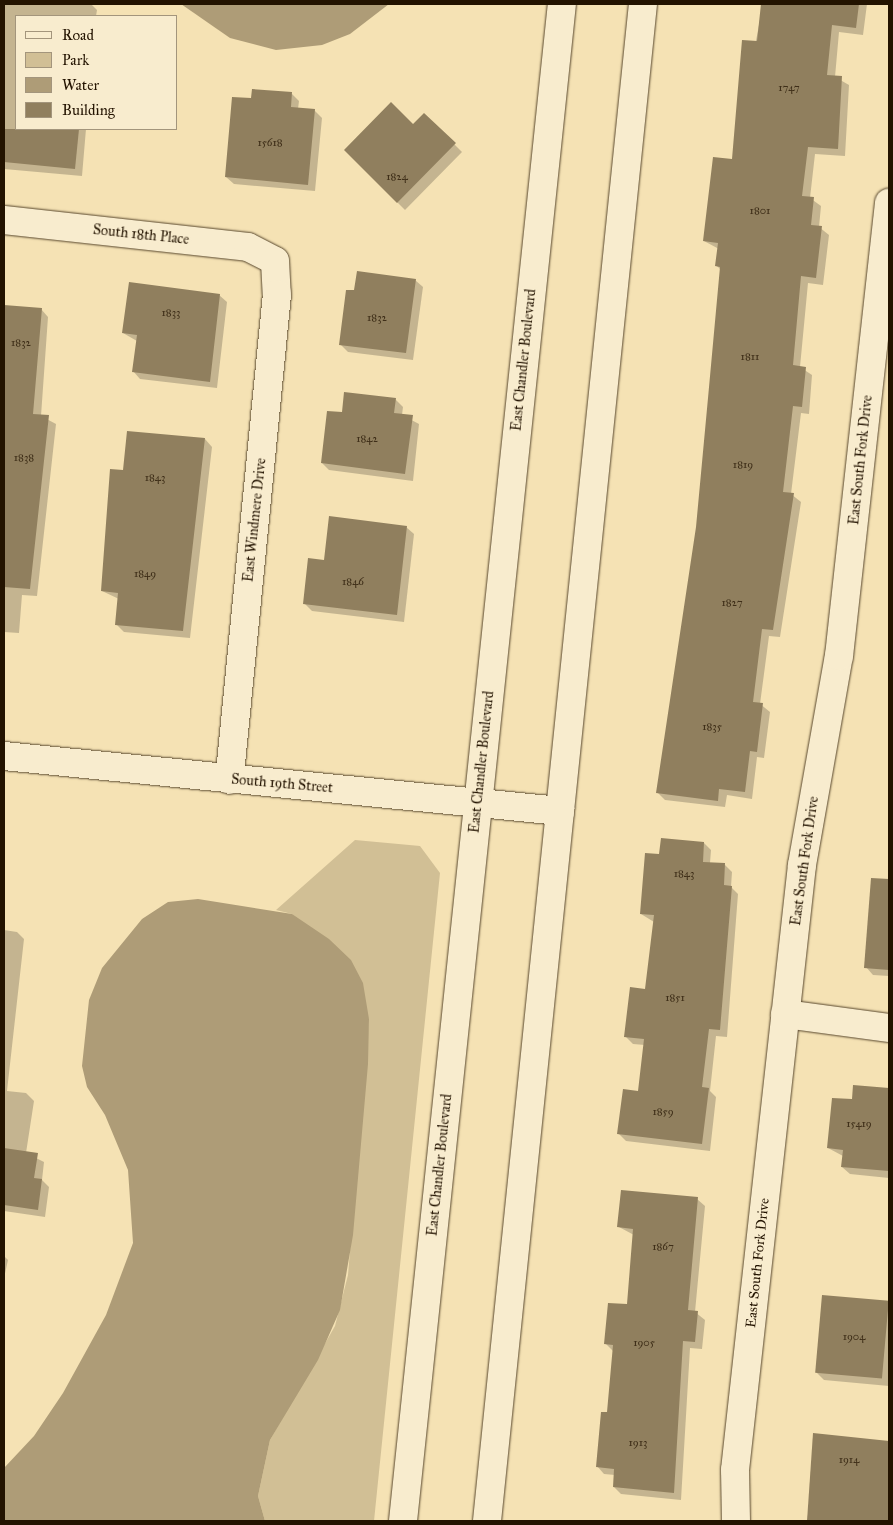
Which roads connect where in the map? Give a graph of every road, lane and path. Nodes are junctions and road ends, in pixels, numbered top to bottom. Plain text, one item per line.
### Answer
1 (562, 4) edge
2 (643, 4) edge
3 (889, 203) edge
4 (4, 220) edge
5 (275, 261) joint
6 (4, 756) edge
7 (229, 780) junction
8 (477, 802) junction
9 (560, 811) junction
10 (785, 1014) junction
11 (889, 1028) edge
12 (403, 1521) edge
13 (487, 1521) edge
14 (736, 1521) edge

1 - 8 main road, East Chandler Boulevard
2 - 9 main road
3 - 10 main road, East South Fork Drive
4 - 5 main road, South 18th Place
5 - 7 main road, East Windmere Drive
6 - 7 main road, South 19th Street
7 - 8 main road, South 19th Street
8 - 9 main road, South 19th Street
8 - 12 main road, East Chandler Boulevard
9 - 13 main road
10 - 11 main road
10 - 14 main road, East South Fork Drive

